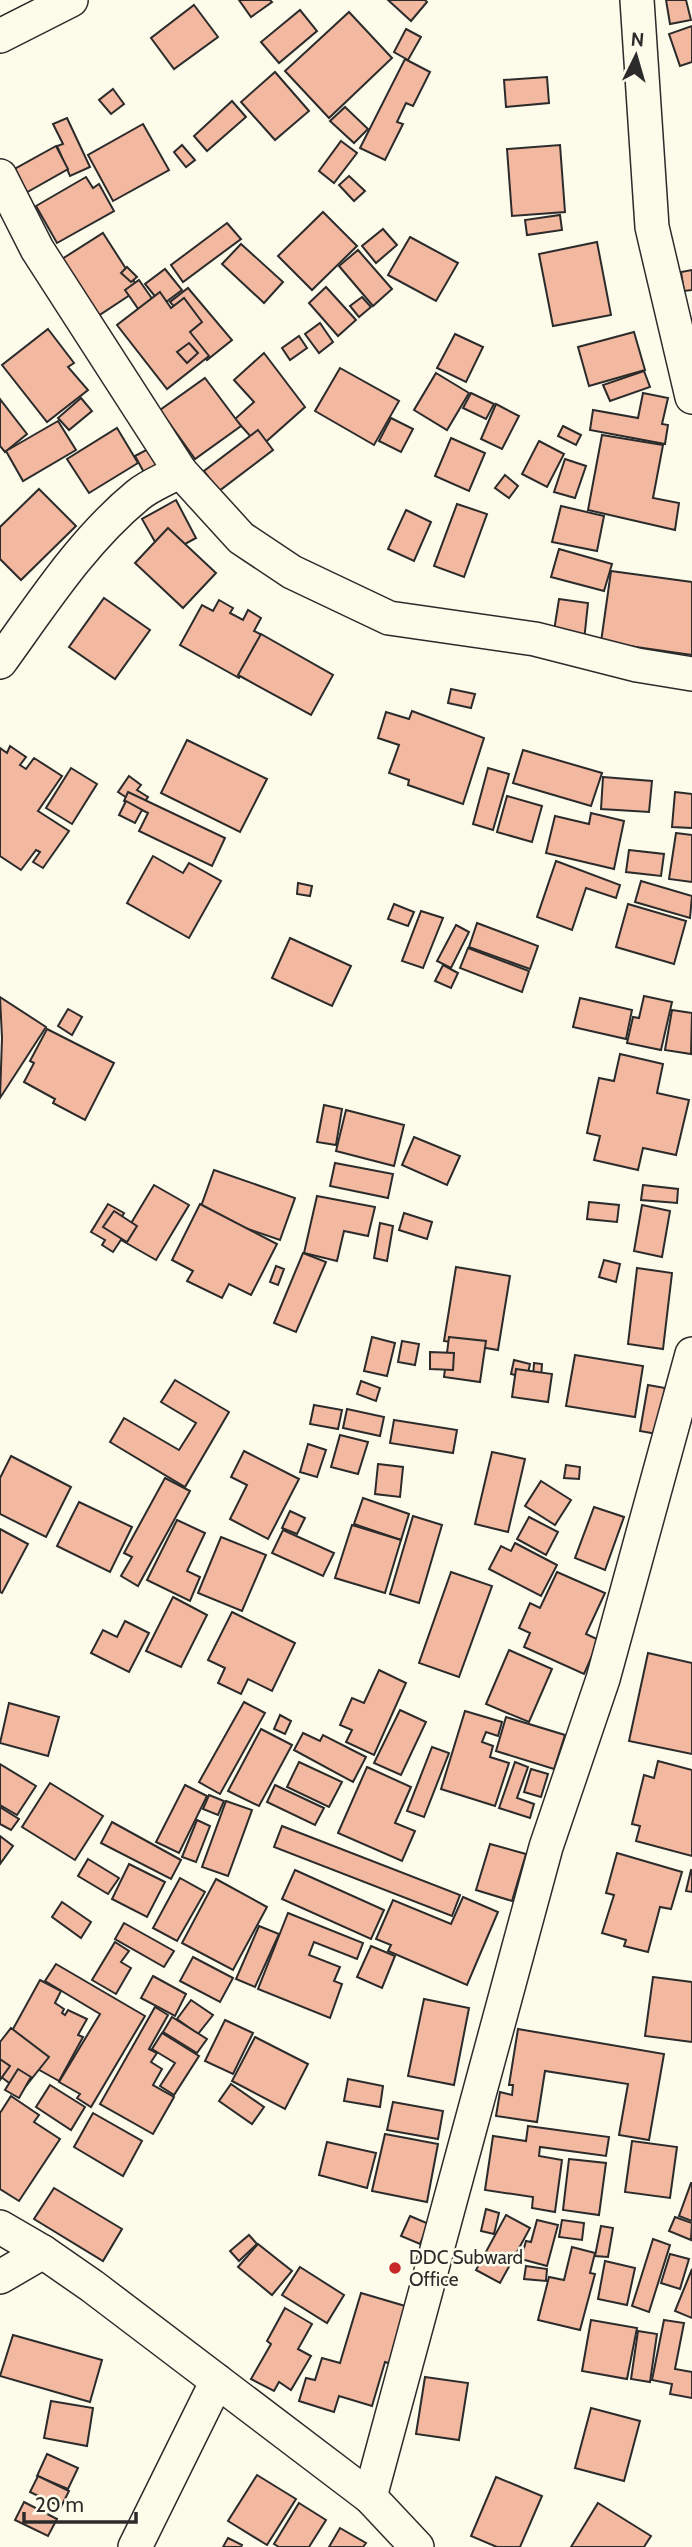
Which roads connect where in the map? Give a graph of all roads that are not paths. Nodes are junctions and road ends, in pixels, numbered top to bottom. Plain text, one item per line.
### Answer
1 (71, 0) edge
2 (637, 0) edge
3 (0, 36) edge
4 (0, 176) edge
5 (692, 397) edge
6 (180, 471) junction
7 (0, 662) edge
8 (692, 674) edge
9 (692, 1354) edge
10 (0, 2227) edge
11 (43, 2252) junction
12 (0, 2277) edge
13 (217, 2381) junction
14 (370, 2497) junction
15 (135, 2547) edge
16 (416, 2547) edge

1 - 3 street
2 - 5 street
4 - 6 street
6 - 7 street
6 - 8 street
9 - 14 street
10 - 11 street
11 - 12 street
11 - 13 street
13 - 14 street
13 - 15 street
14 - 16 street

